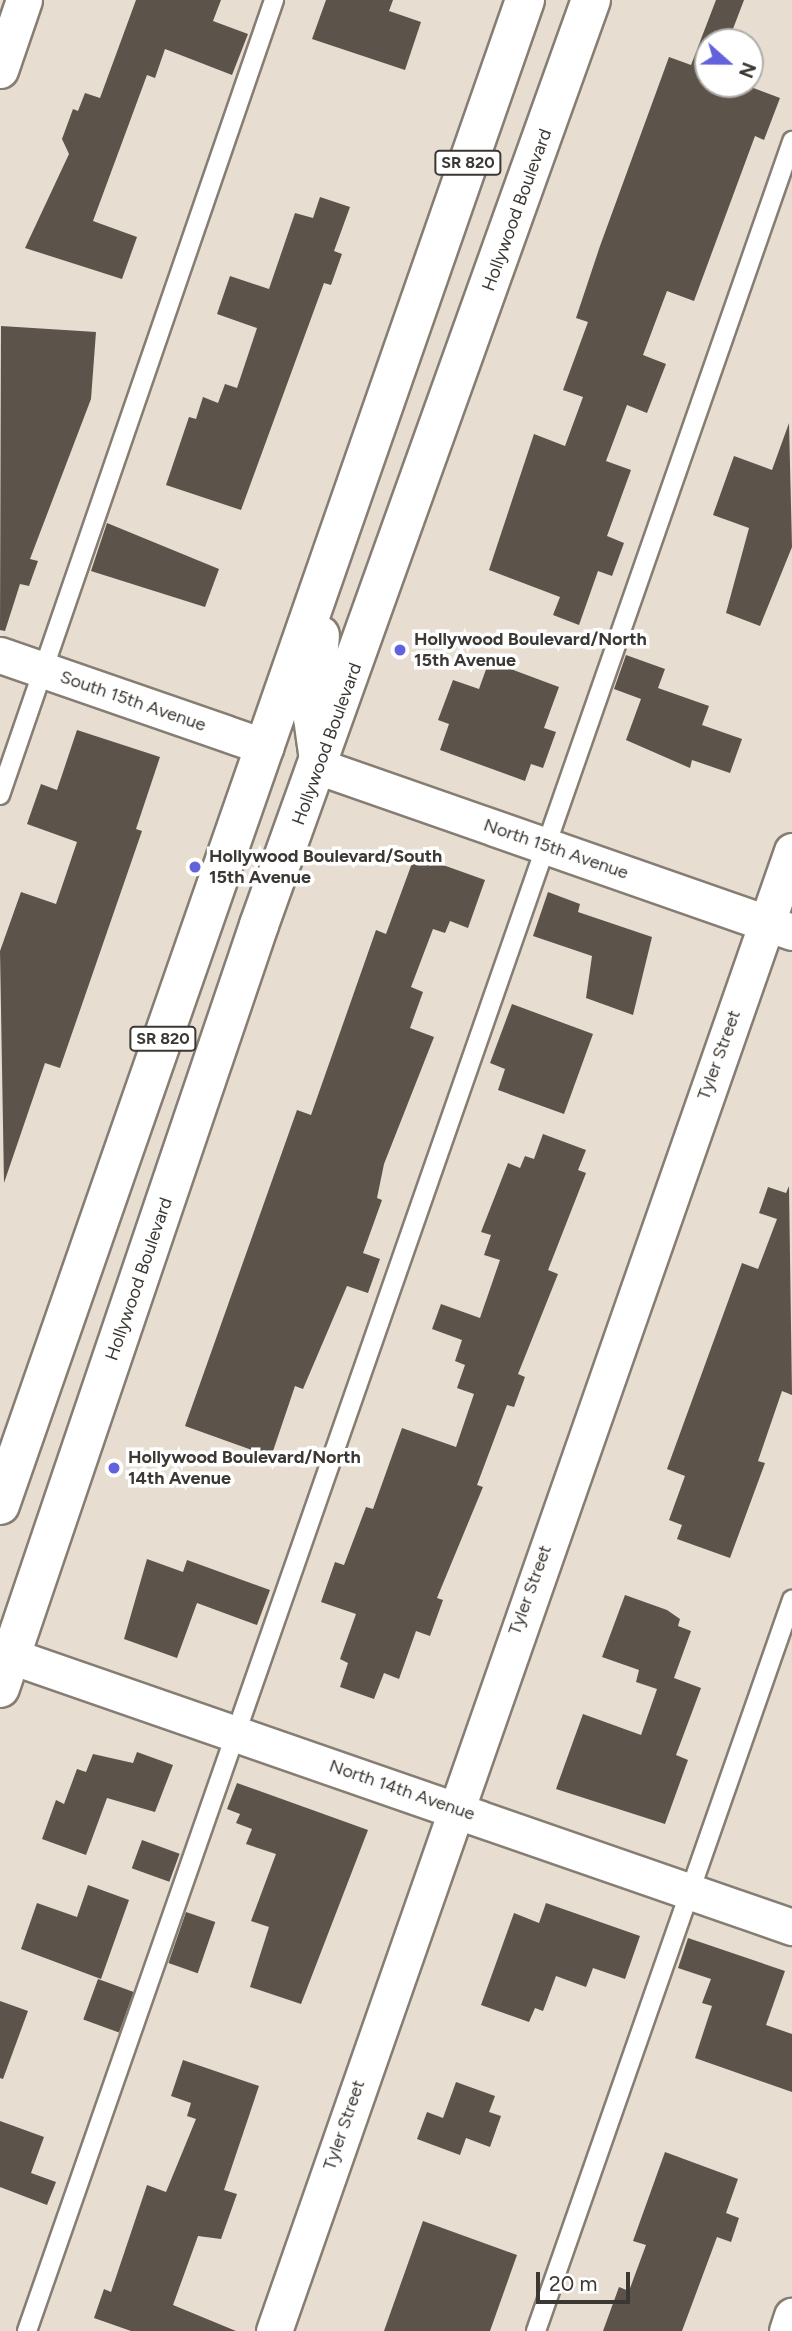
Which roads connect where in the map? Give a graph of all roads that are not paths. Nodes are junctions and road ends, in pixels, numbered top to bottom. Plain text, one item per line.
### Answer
1 (24, 0) edge
2 (274, 0) edge
3 (525, 0) edge
4 (591, 0) edge
5 (0, 70) edge
6 (792, 141) edge
7 (326, 574) junction
8 (0, 655) edge
9 (45, 670) junction
10 (266, 747) junction
11 (320, 767) junction
12 (0, 795) edge
13 (546, 845) junction
14 (792, 851) edge
15 (260, 925) junction
16 (779, 927) edge
17 (0, 1505) edge
18 (792, 1600) edge
19 (6, 1672) edge
20 (236, 1733) junction
21 (453, 1807) junction
22 (690, 1891) junction
23 (792, 1927) edge
24 (792, 2316) edge
25 (27, 2331) edge
26 (274, 2331) edge
27 (536, 2331) edge
28 (787, 2331) edge

1 - 5 street
2 - 9 lane
3 - 7 main road, SR 820
4 - 11 main road, Hollywood Boulevard / SR 820
6 - 13 lane
7 - 10 main road, SR 820
7 - 11 main road
8 - 9 street, South 15th Avenue
9 - 10 street, South 15th Avenue
9 - 12 lane
10 - 15 main road
10 - 17 main road, SR 820
11 - 13 street, North 15th Avenue
11 - 15 main road, Hollywood Boulevard / SR 820
13 - 16 street, North 15th Avenue
13 - 20 lane
14 - 16 street, Tyler Street
15 - 19 main road, Hollywood Boulevard / SR 820
16 - 21 street, Tyler Street
18 - 22 lane
19 - 20 street, North 14th Avenue
20 - 21 street, North 14th Avenue
20 - 25 lane
21 - 22 street, North 14th Avenue
21 - 26 street, Tyler Street
22 - 23 street, North 14th Avenue
22 - 27 lane
24 - 28 street

